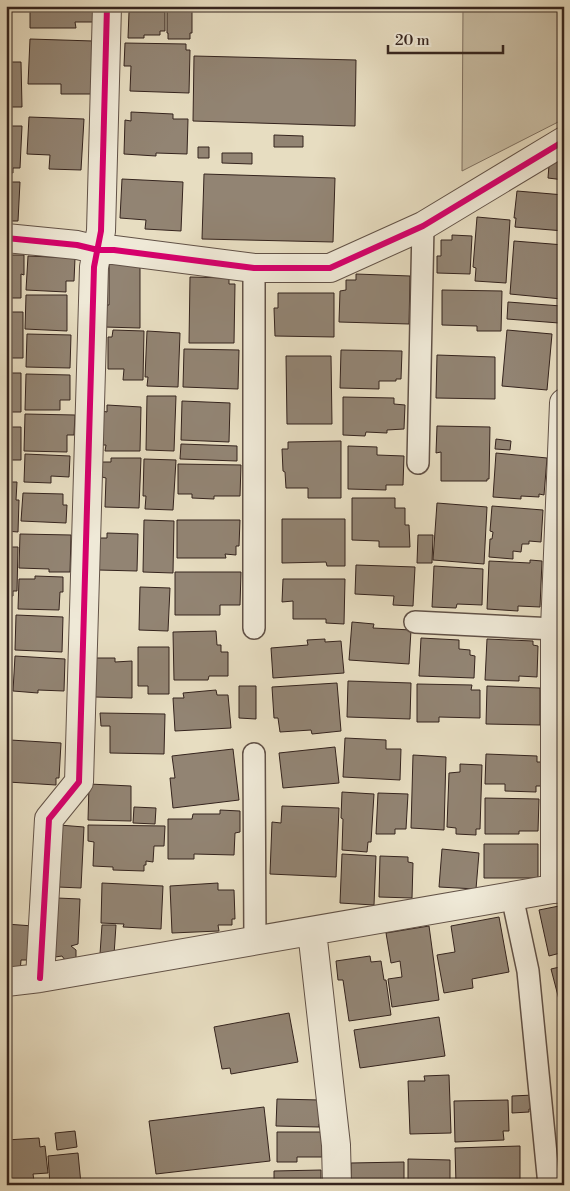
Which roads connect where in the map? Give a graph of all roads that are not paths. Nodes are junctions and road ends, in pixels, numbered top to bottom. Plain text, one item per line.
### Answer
1 (107, 6) edge
2 (564, 140) edge
3 (423, 226) junction
4 (6, 238) edge
5 (98, 250) junction
6 (254, 268) junction
7 (564, 403) edge
8 (563, 435) edge
9 (418, 463) dead end
10 (415, 622) dead end
11 (254, 628) dead end
12 (555, 629) junction
13 (254, 754) dead end
14 (559, 888) edge
15 (512, 896) junction
16 (312, 931) junction
17 (255, 940) junction
18 (40, 978) junction
19 (6, 982) edge
20 (337, 1185) edge
21 (549, 1185) edge

1 - 5 street
2 - 3 street
3 - 6 street
3 - 9 lane
4 - 5 street
5 - 6 street
5 - 18 street
6 - 11 lane
7 - 8 street
8 - 12 street
10 - 12 lane
12 - 14 street
13 - 17 lane
14 - 15 street
15 - 16 street
15 - 21 lane
16 - 17 street
16 - 20 street
17 - 18 street
18 - 19 street

